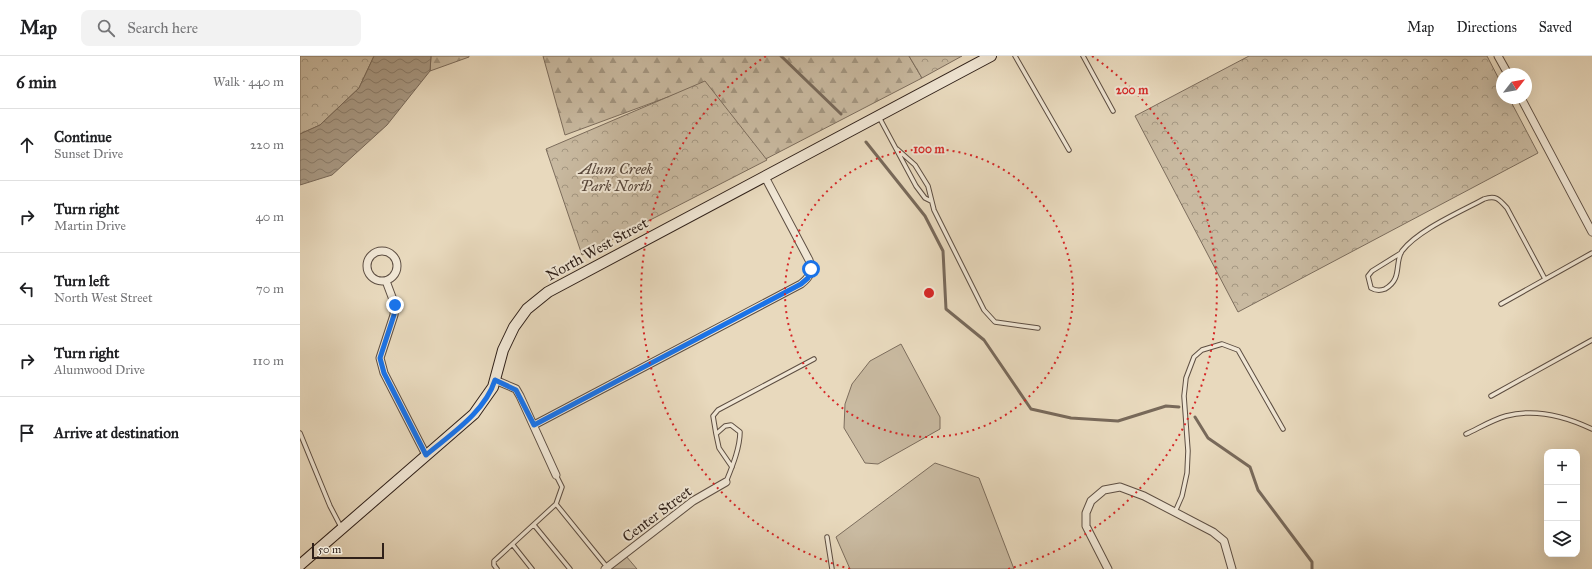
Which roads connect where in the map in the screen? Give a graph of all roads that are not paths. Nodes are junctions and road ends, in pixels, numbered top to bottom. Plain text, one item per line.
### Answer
1 (991, 56) edge
2 (1015, 56) edge
3 (1083, 56) edge
4 (1498, 56) edge
5 (1505, 68) edge
6 (1524, 104) edge
7 (1113, 111) dead end
8 (878, 116) junction
9 (897, 149) junction
10 (1069, 150) dead end
11 (765, 177) junction
12 (931, 201) junction
13 (1592, 232) edge
14 (1401, 253) junction
15 (1592, 254) edge
16 (1545, 279) junction
17 (386, 281) junction
18 (1501, 304) dead end
19 (1038, 328) dead end
20 (1592, 340) edge
21 (814, 359) dead end
22 (495, 380) junction
23 (1491, 396) dead end
24 (534, 425) junction
25 (1283, 429) dead end
26 (1592, 429) edge
27 (300, 433) edge
28 (716, 434) junction
29 (1466, 434) dead end
30 (426, 455) junction
31 (732, 467) junction
32 (556, 475) joint
33 (726, 482) joint
34 (556, 504) junction
35 (1175, 512) junction
36 (534, 525) junction
37 (342, 528) junction
38 (827, 537) dead end
39 (513, 545) junction
40 (300, 564) edge
41 (606, 568) edge
42 (497, 569) edge
43 (532, 569) edge
44 (570, 569) edge
45 (832, 569) edge
46 (1108, 569) edge
47 (1232, 569) edge

1 - 8 street, North West Street
2 - 10 lane
3 - 7 lane
4 - 5 street
6 - 13 street
8 - 9 lane
8 - 11 street, North West Street
9 - 12 lane
9 - 12 lane
11 - 22 street, North West Street
11 - 24 street
12 - 19 lane
14 - 14 lane
14 - 16 lane
15 - 16 lane
16 - 18 lane
17 - 17 street
17 - 30 street
20 - 23 lane
21 - 28 lane
22 - 24 street
22 - 30 street, North West Street
24 - 32 street
25 - 35 lane
26 - 29 lane
27 - 37 lane
28 - 31 lane
28 - 31 lane
30 - 37 street, North West Street
31 - 33 lane
32 - 34 lane
33 - 41 street, Center Street
34 - 36 lane
34 - 41 lane
35 - 46 street
35 - 47 street
36 - 39 lane
36 - 44 lane
37 - 40 street, North West Street
38 - 45 lane
39 - 42 lane
39 - 43 lane

